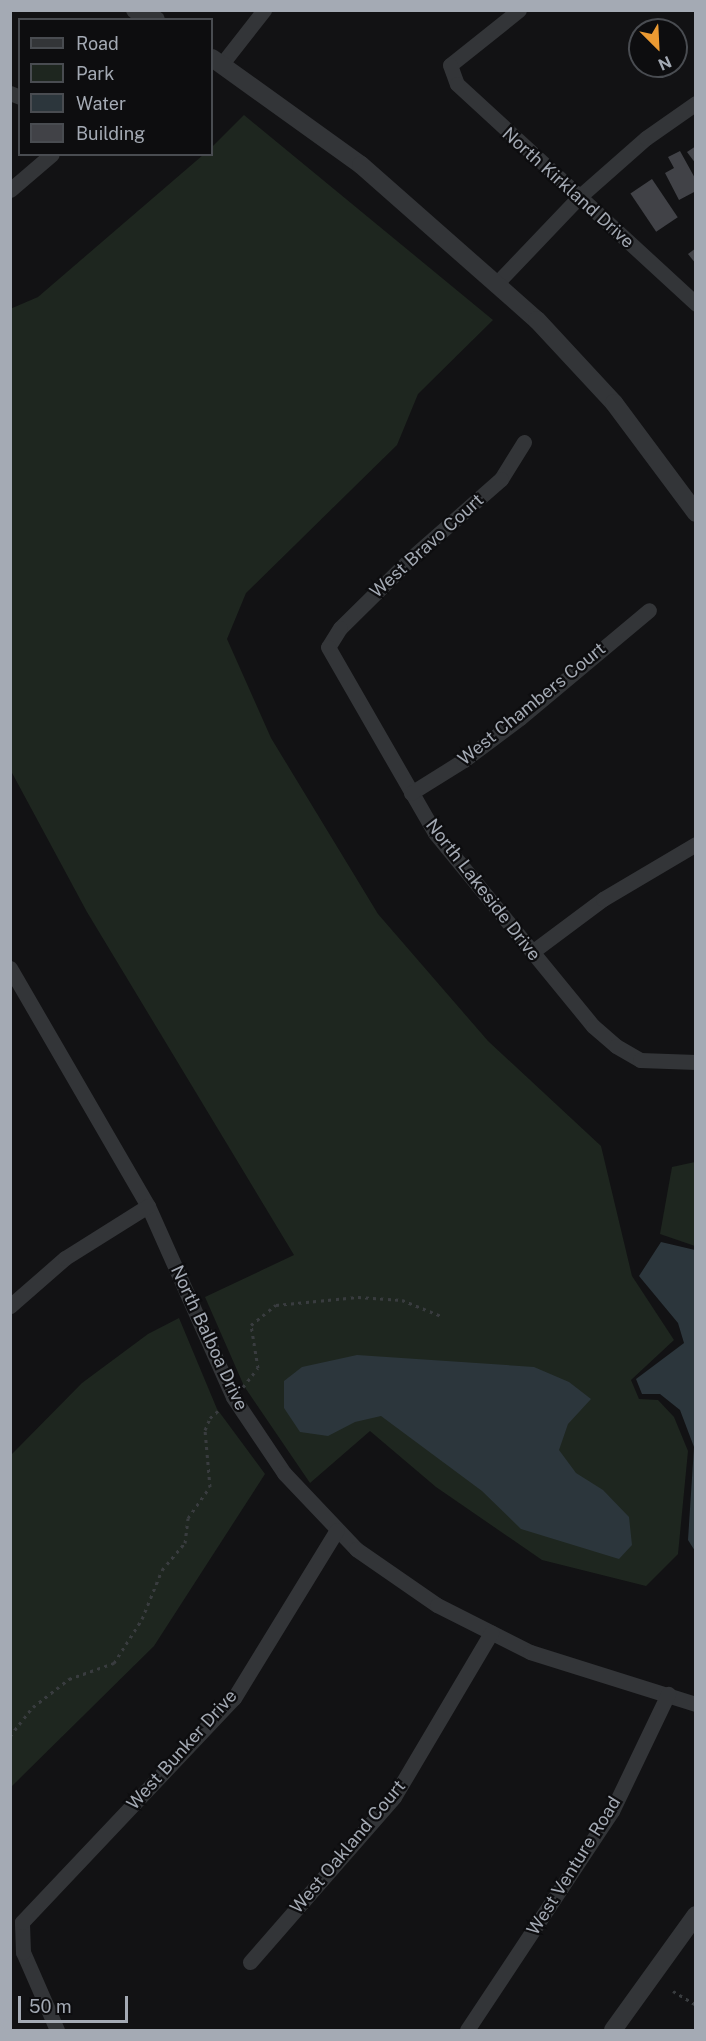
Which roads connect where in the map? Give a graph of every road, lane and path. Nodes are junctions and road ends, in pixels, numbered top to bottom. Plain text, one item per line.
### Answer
1 (264, 10) edge
2 (519, 10) edge
3 (216, 61) edge
4 (696, 103) edge
5 (50, 156) edge
6 (10, 190) edge
7 (579, 197) junction
8 (497, 283) junction
9 (696, 304) edge
10 (524, 442) dead end
11 (696, 513) edge
12 (649, 610) dead end
13 (328, 647) joint
14 (411, 793) junction
15 (696, 844) edge
16 (532, 952) junction
17 (10, 968) edge
18 (696, 1062) edge
19 (148, 1206) junction
20 (10, 1306) edge
21 (441, 1316) dead end
22 (243, 1389) dead end
23 (220, 1409) dead end
24 (338, 1530) junction
25 (491, 1633) junction
26 (668, 1694) junction
27 (696, 1704) edge
28 (10, 1736) edge
29 (696, 1915) edge
30 (250, 1962) dead end
31 (673, 1991) dead end
32 (696, 2005) edge
33 (57, 2031) edge
34 (467, 2031) edge
35 (613, 2031) edge

1 - 3 street
2 - 7 street, North Kirkland Drive
3 - 8 street
4 - 7 street
5 - 6 street
7 - 8 street
7 - 9 street, North Kirkland Drive
8 - 11 street
10 - 13 street, West Bravo Court
12 - 14 street, West Chambers Court
13 - 14 street, North Lakeside Drive
14 - 16 street, North Lakeside Drive
15 - 16 street
16 - 18 street, North Lakeside Drive
17 - 19 street, North Balboa Drive
19 - 20 street
19 - 24 street, North Balboa Drive
21 - 22 path
23 - 28 path
24 - 25 street, North Balboa Drive
24 - 33 street, West Bunker Drive
25 - 26 street, North Balboa Drive
25 - 30 street, West Oakland Court
26 - 27 street, North Balboa Drive
26 - 34 street, West Venture Road
29 - 35 street
31 - 32 path

